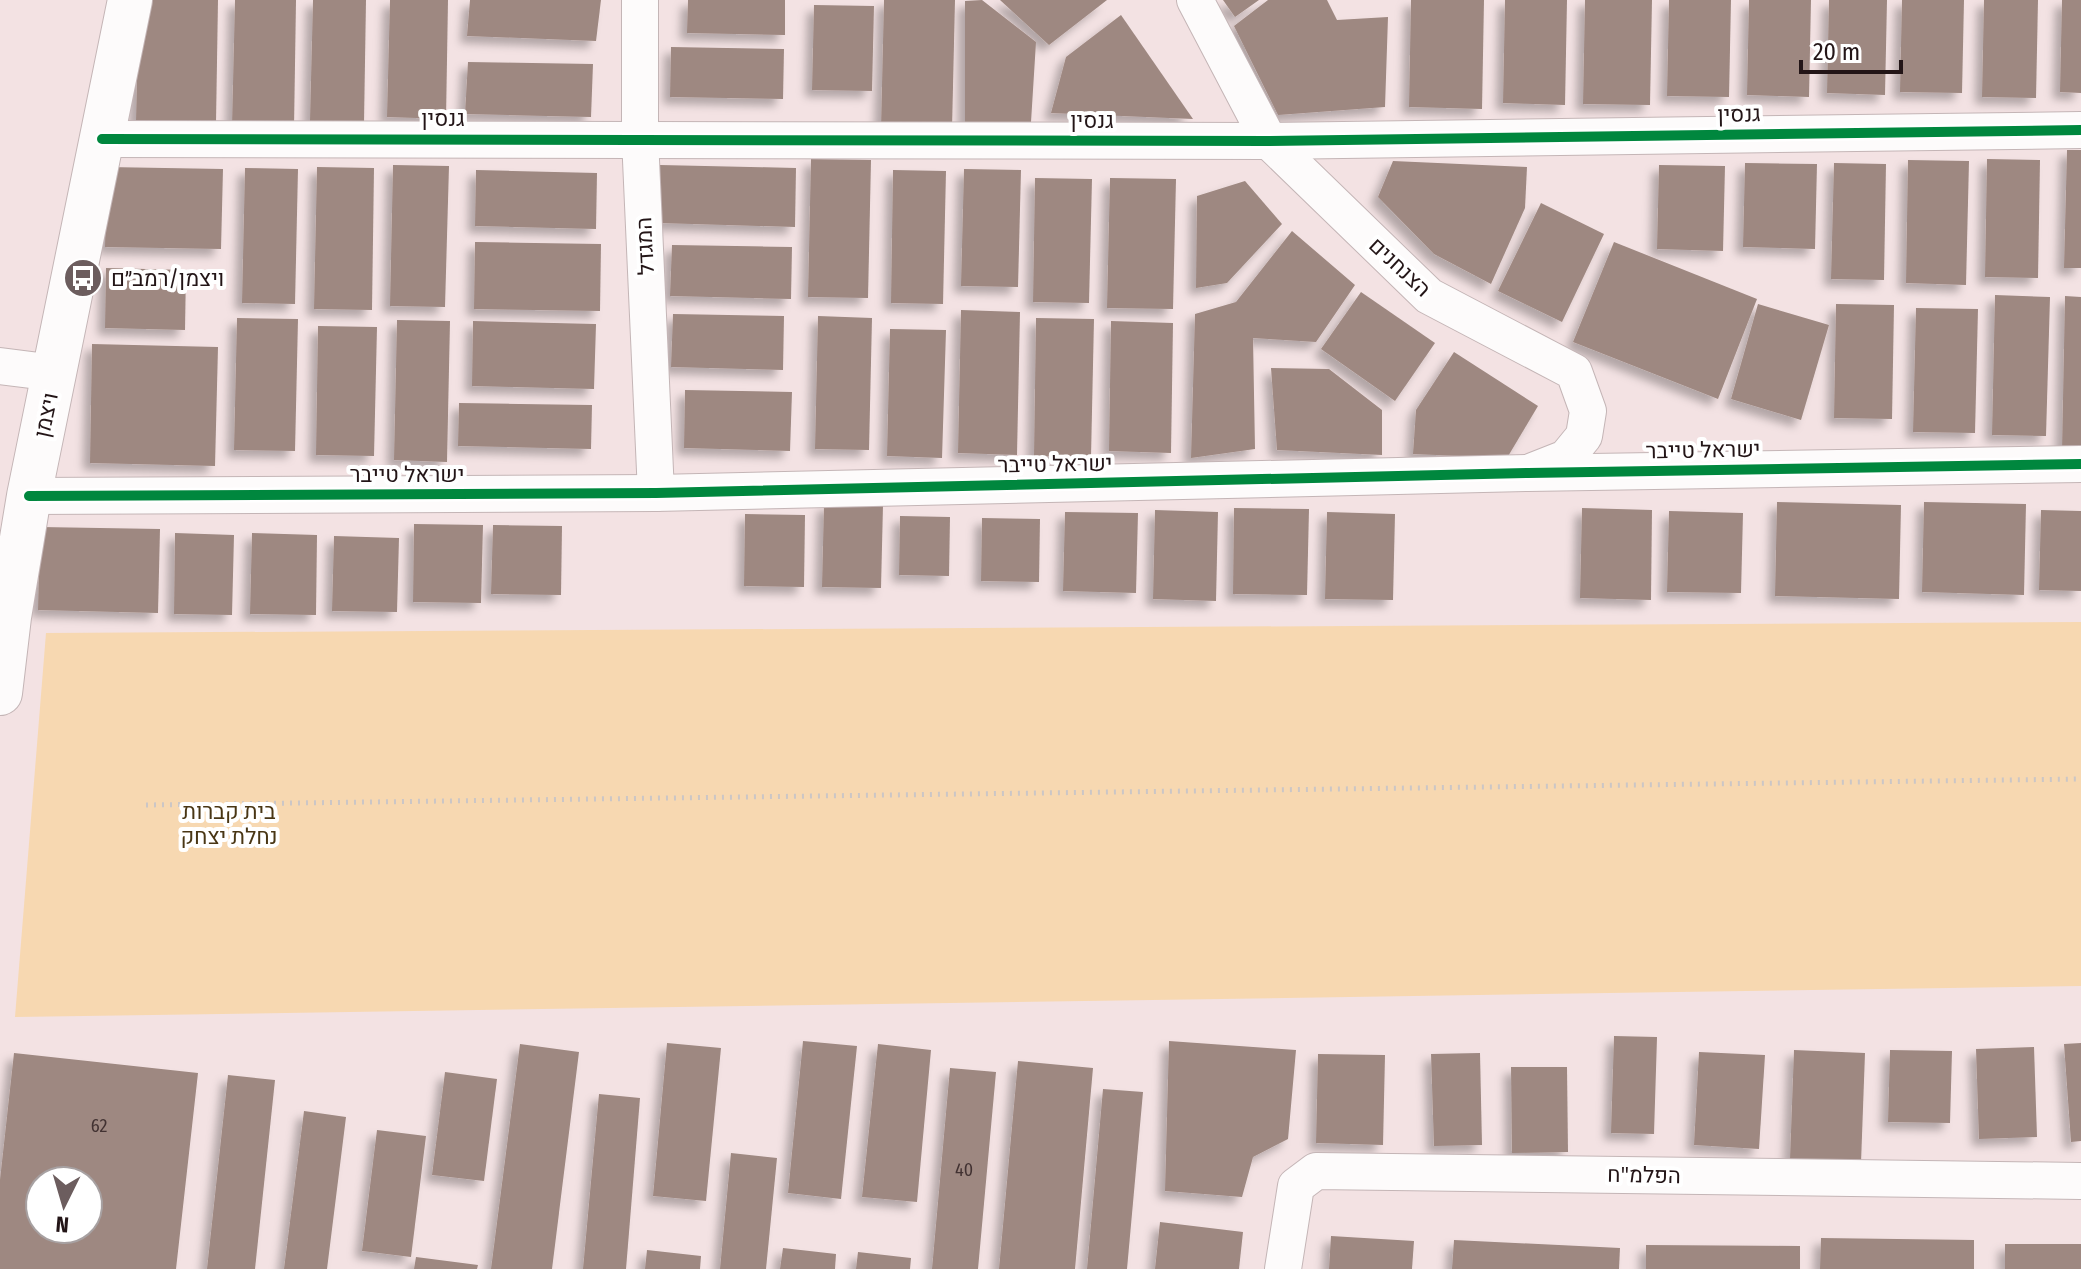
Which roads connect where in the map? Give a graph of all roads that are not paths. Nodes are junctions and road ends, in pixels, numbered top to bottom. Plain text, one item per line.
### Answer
1 (99, 0) edge
2 (130, 0) edge
3 (640, 0) edge
4 (1195, 0) edge
5 (2081, 130) edge
6 (640, 138) junction
7 (102, 139) junction
8 (1269, 141) junction
9 (0, 366) edge
10 (55, 373) junction
11 (2081, 464) edge
12 (1528, 473) junction
13 (656, 493) junction
14 (29, 496) junction
15 (4, 617) edge
16 (0, 693) edge
17 (2081, 1181) edge
18 (1283, 1269) edge

1 - 7 street, ויצמן
2 - 7 street, ויצמן
3 - 6 street, המגדל
4 - 8 street, הצנחנים
5 - 8 street, גנסין
6 - 7 street, גנסין
6 - 8 street, גנסין
6 - 13 street, המגדל
7 - 10 street, ויצמן
8 - 12 street, הצנחנים
9 - 10 street
10 - 14 street, ויצמן
11 - 12 street, ישראל טייבר
12 - 13 street, ישראל טייבר
13 - 14 street, ישראל טייבר
14 - 15 street, ויצמן
15 - 16 street, ויצמן
17 - 18 street, הפלמ"ח

